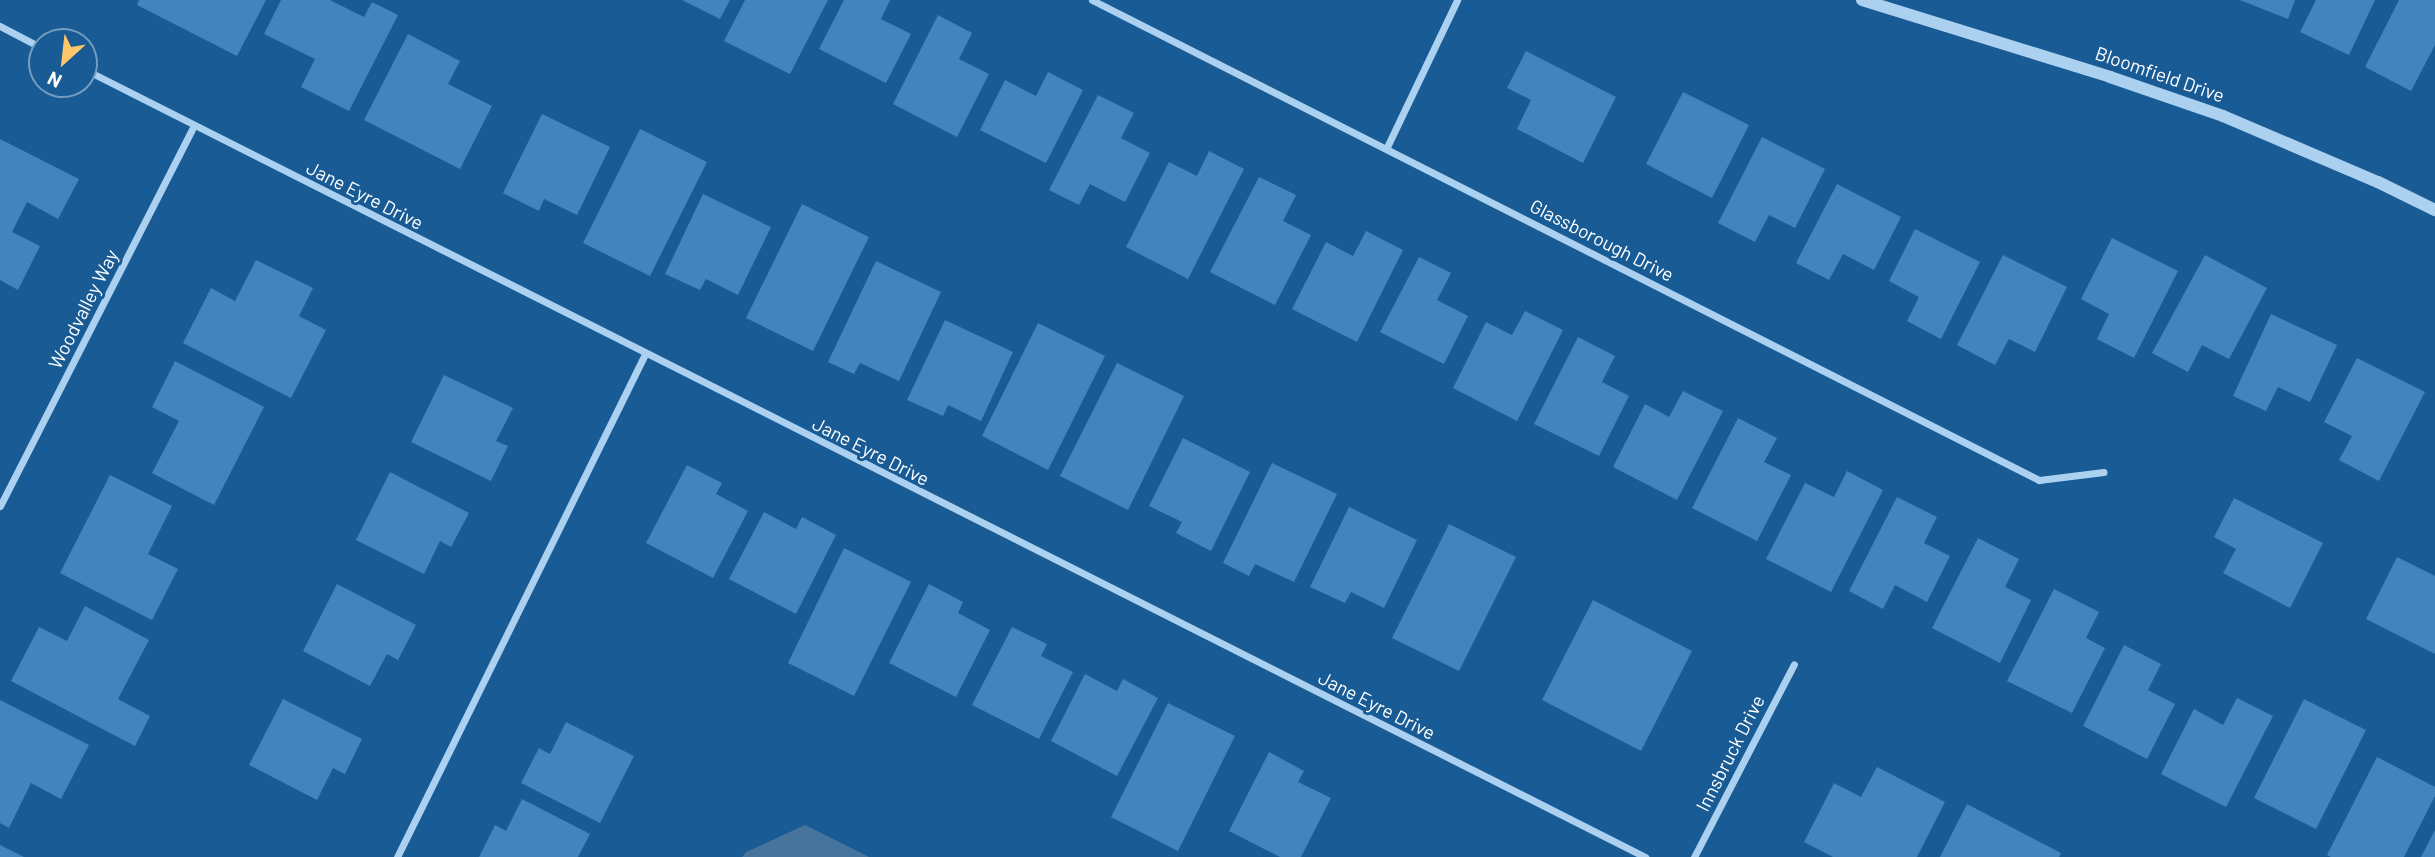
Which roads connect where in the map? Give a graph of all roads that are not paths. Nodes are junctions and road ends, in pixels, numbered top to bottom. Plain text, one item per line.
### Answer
1 (1092, 0) edge
2 (1457, 0) edge
3 (1862, 0) edge
4 (0, 26) edge
5 (28, 41) edge
6 (98, 76) edge
7 (194, 126) junction
8 (1387, 147) junction
9 (2435, 210) edge
10 (645, 354) junction
11 (2104, 472) dead end
12 (0, 506) edge
13 (1794, 664) dead end
14 (397, 857) edge
15 (1645, 857) edge
16 (1694, 857) edge

1 - 8 street, Glassborough Drive
2 - 8 street
3 - 9 street, Bloomfield Drive
4 - 5 street
6 - 7 street, Jane Eyre Drive
7 - 10 street, Jane Eyre Drive
7 - 12 street, Woodvalley Way
8 - 11 street, Glassborough Drive
10 - 14 street
10 - 15 street, Jane Eyre Drive
13 - 16 street, Innsbruck Drive

